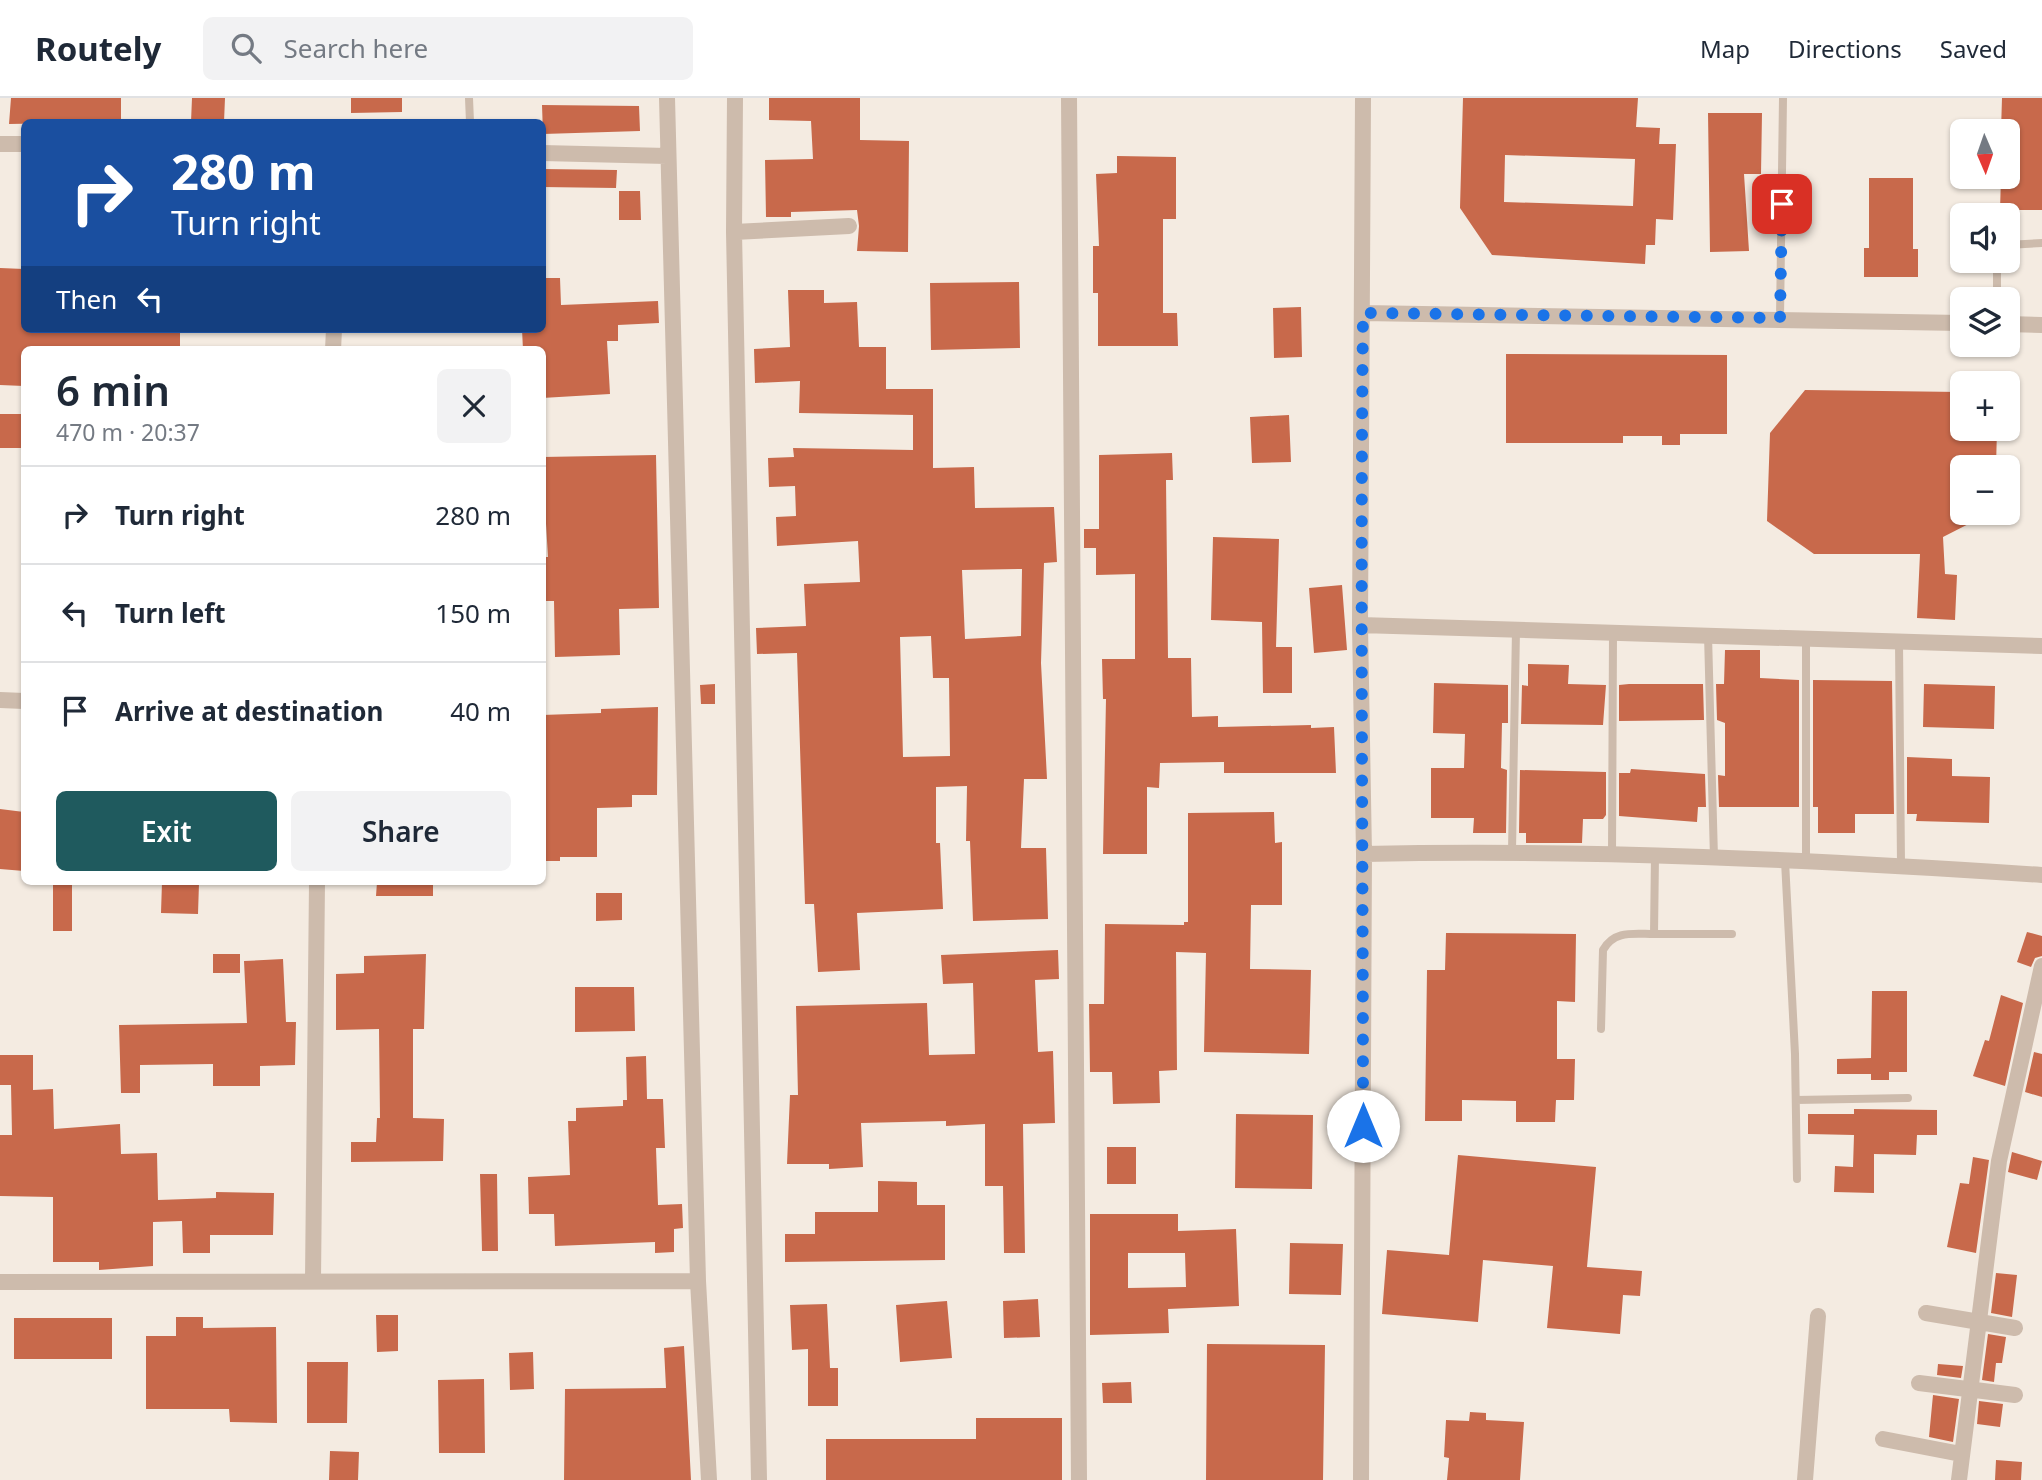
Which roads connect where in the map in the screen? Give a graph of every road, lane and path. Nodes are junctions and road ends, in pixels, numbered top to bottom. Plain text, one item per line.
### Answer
1 (469, 98) edge
2 (667, 98) edge
3 (735, 98) edge
4 (1069, 98) edge
5 (1363, 98) edge
6 (1783, 98) edge
7 (470, 119) edge
8 (0, 144) edge
9 (21, 144) edge
10 (546, 153) edge
11 (667, 156) junction
12 (849, 226) dead end
13 (734, 232) junction
14 (2042, 243) edge
15 (2020, 244) edge
16 (1363, 313) junction
17 (1780, 318) junction
18 (1950, 323) edge
19 (2020, 324) edge
20 (2042, 325) edge
21 (1360, 625) junction
22 (1516, 630) junction
23 (1613, 634) junction
24 (1708, 635) junction
25 (1806, 639) junction
26 (1899, 642) junction
27 (2042, 646) edge
28 (0, 700) edge
29 (21, 701) edge
30 (1512, 850) junction
31 (1364, 853) junction
32 (1612, 855) junction
33 (1655, 856) junction
34 (1714, 858) junction
35 (1805, 860) junction
36 (1785, 861) junction
37 (1901, 866) junction
38 (2042, 875) edge
39 (317, 885) edge
40 (1654, 934) junction
41 (1732, 934) dead end
42 (2042, 969) edge
43 (1601, 1030) dead end
44 (1908, 1098) dead end
45 (1796, 1100) junction
46 (1797, 1179) dead end
47 (313, 1280) junction
48 (698, 1281) junction
49 (0, 1282) edge
50 (1926, 1313) dead end
51 (1818, 1316) dead end
52 (1977, 1321) junction
53 (2015, 1328) dead end
54 (1919, 1383) dead end
55 (1968, 1392) junction
56 (2015, 1395) dead end
57 (1883, 1440) dead end
58 (1961, 1454) junction
59 (709, 1480) edge
60 (759, 1480) edge
61 (1079, 1480) edge
62 (1362, 1480) edge
63 (1805, 1480) edge
64 (1958, 1480) edge

1 - 7 lane
2 - 11 street
3 - 13 street
4 - 61 street
5 - 16 street
6 - 17 lane
8 - 9 street
10 - 11 street
11 - 48 street
12 - 13 street
13 - 60 street
14 - 15 lane
16 - 17 street
16 - 21 street
17 - 18 street
19 - 20 street
21 - 22 street
21 - 31 street
22 - 23 street
22 - 30 lane
23 - 24 street
23 - 32 lane
24 - 25 street
24 - 34 lane
25 - 26 street
25 - 35 lane
26 - 27 street
26 - 37 lane
28 - 29 street
30 - 31 street
30 - 32 street
31 - 62 street
32 - 33 street
33 - 34 street
33 - 40 lane
34 - 36 street
35 - 36 street
35 - 37 street
36 - 45 lane
37 - 38 street
39 - 47 street
40 - 41 lane
40 - 43 lane
42 - 52 street
44 - 45 lane
45 - 46 lane
47 - 48 street
47 - 49 street
48 - 59 street
50 - 52 street
51 - 63 street
52 - 53 street
52 - 55 street
54 - 55 street
55 - 56 street
55 - 58 street
57 - 58 street
58 - 64 street

